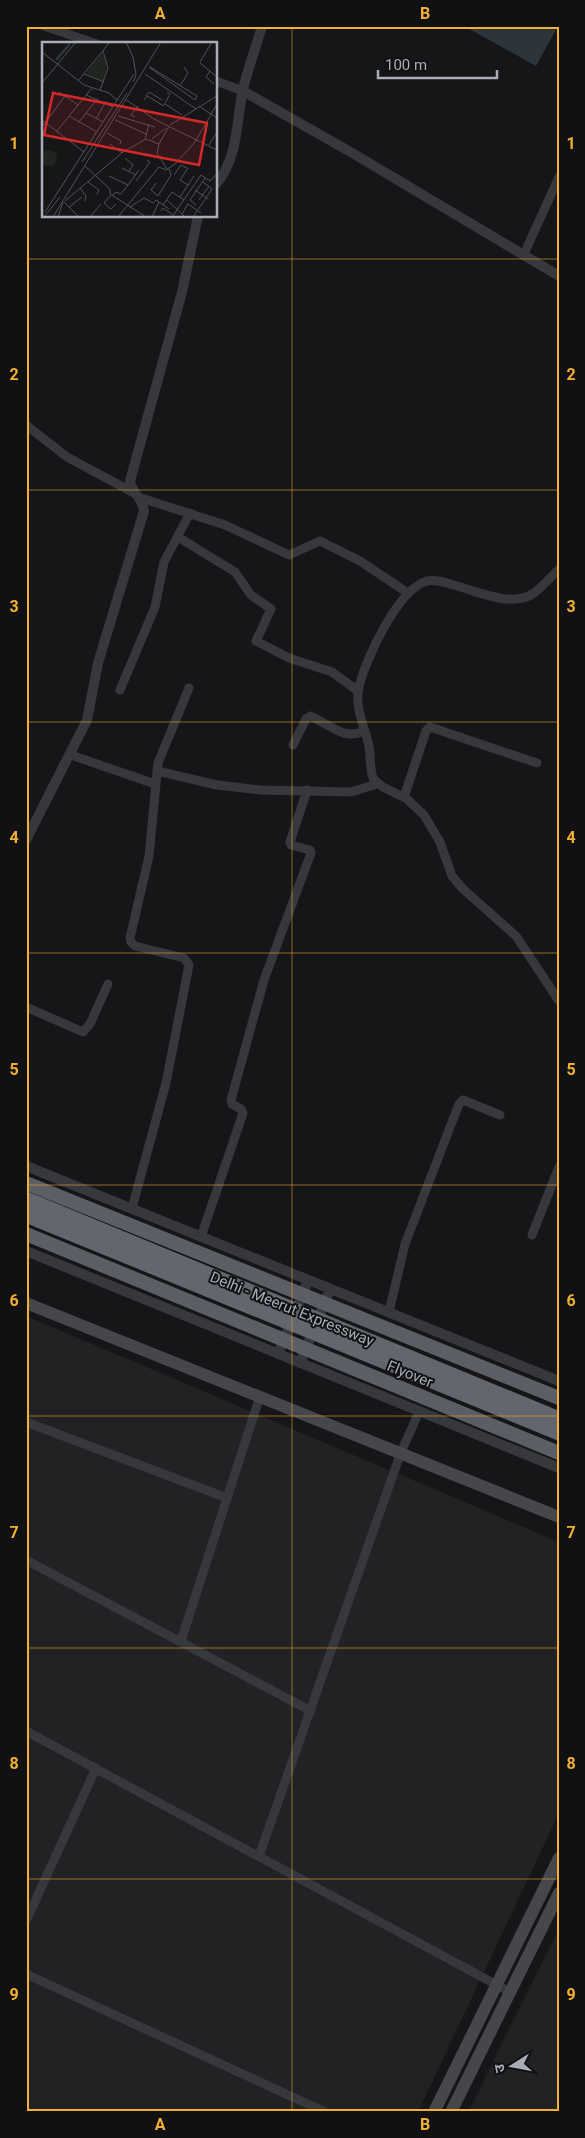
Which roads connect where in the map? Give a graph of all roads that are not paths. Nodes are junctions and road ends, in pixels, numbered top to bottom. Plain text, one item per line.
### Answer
1 (44, 26) edge
2 (262, 26) edge
3 (91, 42) edge
4 (218, 82) edge
5 (243, 91) junction
6 (559, 177) edge
7 (218, 180) edge
8 (198, 218) edge
9 (524, 254) junction
10 (559, 276) edge
11 (26, 425) edge
12 (136, 495) junction
13 (190, 513) junction
14 (178, 537) junction
15 (559, 569) edge
16 (408, 593) junction
17 (188, 688) dead end
18 (120, 690) dead end
19 (358, 691) junction
20 (364, 731) junction
21 (293, 745) dead end
22 (71, 755) junction
23 (537, 763) dead end
24 (157, 771) junction
25 (155, 784) junction
26 (377, 784) junction
27 (307, 790) junction
28 (404, 797) junction
29 (26, 840) edge
30 (108, 984) dead end
31 (559, 1001) edge
32 (26, 1007) edge
33 (500, 1115) dead end
34 (26, 1166) edge
35 (559, 1167) edge
36 (26, 1183) edge
37 (26, 1200) edge
38 (132, 1208) junction
39 (26, 1215) edge
40 (26, 1234) edge
41 (532, 1235) dead end
42 (201, 1237) junction
43 (26, 1251) edge
44 (308, 1280) junction
45 (330, 1289) junction
46 (26, 1303) edge
47 (279, 1312) junction
48 (389, 1312) junction
49 (327, 1331) junction
50 (278, 1354) junction
51 (300, 1363) junction
52 (559, 1381) edge
53 (260, 1396) junction
54 (559, 1398) edge
55 (419, 1412) junction
56 (559, 1419) edge
57 (26, 1422) edge
58 (559, 1433) edge
59 (401, 1452) junction
60 (559, 1453) edge
61 (559, 1468) edge
62 (227, 1498) junction
63 (559, 1517) edge
64 (26, 1560) edge
65 (181, 1641) junction
66 (311, 1711) junction
67 (26, 1731) edge
68 (96, 1768) junction
69 (259, 1856) junction
70 (559, 1858) edge
71 (559, 1893) edge
72 (26, 1921) edge
73 (26, 1974) edge
74 (496, 1984) junction
75 (510, 1992) junction
76 (451, 2077) junction
77 (464, 2084) junction
78 (325, 2112) edge
79 (434, 2112) edge
80 (451, 2112) edge

1 - 3 street
2 - 5 street
4 - 5 street
5 - 7 street
5 - 9 street
6 - 9 street
8 - 12 street
9 - 10 street
11 - 12 street
12 - 13 street
12 - 22 street
13 - 14 street
13 - 16 street
14 - 18 street
14 - 19 street
15 - 16 street
16 - 19 street
17 - 24 street
19 - 20 street
20 - 21 street
20 - 26 street
22 - 25 street
22 - 29 street
23 - 28 street
24 - 25 street
24 - 27 street
25 - 38 street
26 - 27 street
26 - 28 street
27 - 42 street
28 - 31 street
30 - 32 street
33 - 48 street
34 - 38 street
35 - 41 street
36 - 54 highway
37 - 47 highway, Delhi - Meerut Expressway
38 - 42 street
39 - 47 highway, Delhi - Meerut Expressway
40 - 60 highway, Flyover
42 - 44 street
43 - 50 street
44 - 45 street
44 - 50 street
45 - 48 street
45 - 51 street
46 - 53 main road
47 - 49 highway, Delhi - Meerut Expressway
48 - 52 street
49 - 56 highway, Delhi - Meerut Expressway
49 - 58 highway, Delhi - Meerut Expressway
50 - 51 street
51 - 55 street
53 - 59 main road
53 - 62 street
55 - 59 street
55 - 61 street
57 - 62 street
59 - 63 main road
59 - 66 street
62 - 65 street
64 - 65 street
65 - 66 street
66 - 69 street
67 - 68 street
68 - 69 street
68 - 72 street
69 - 74 street
70 - 74 main road
71 - 75 main road
73 - 78 street
74 - 75 street
74 - 76 main road
75 - 77 main road
76 - 77 main road
76 - 79 main road
77 - 80 main road

